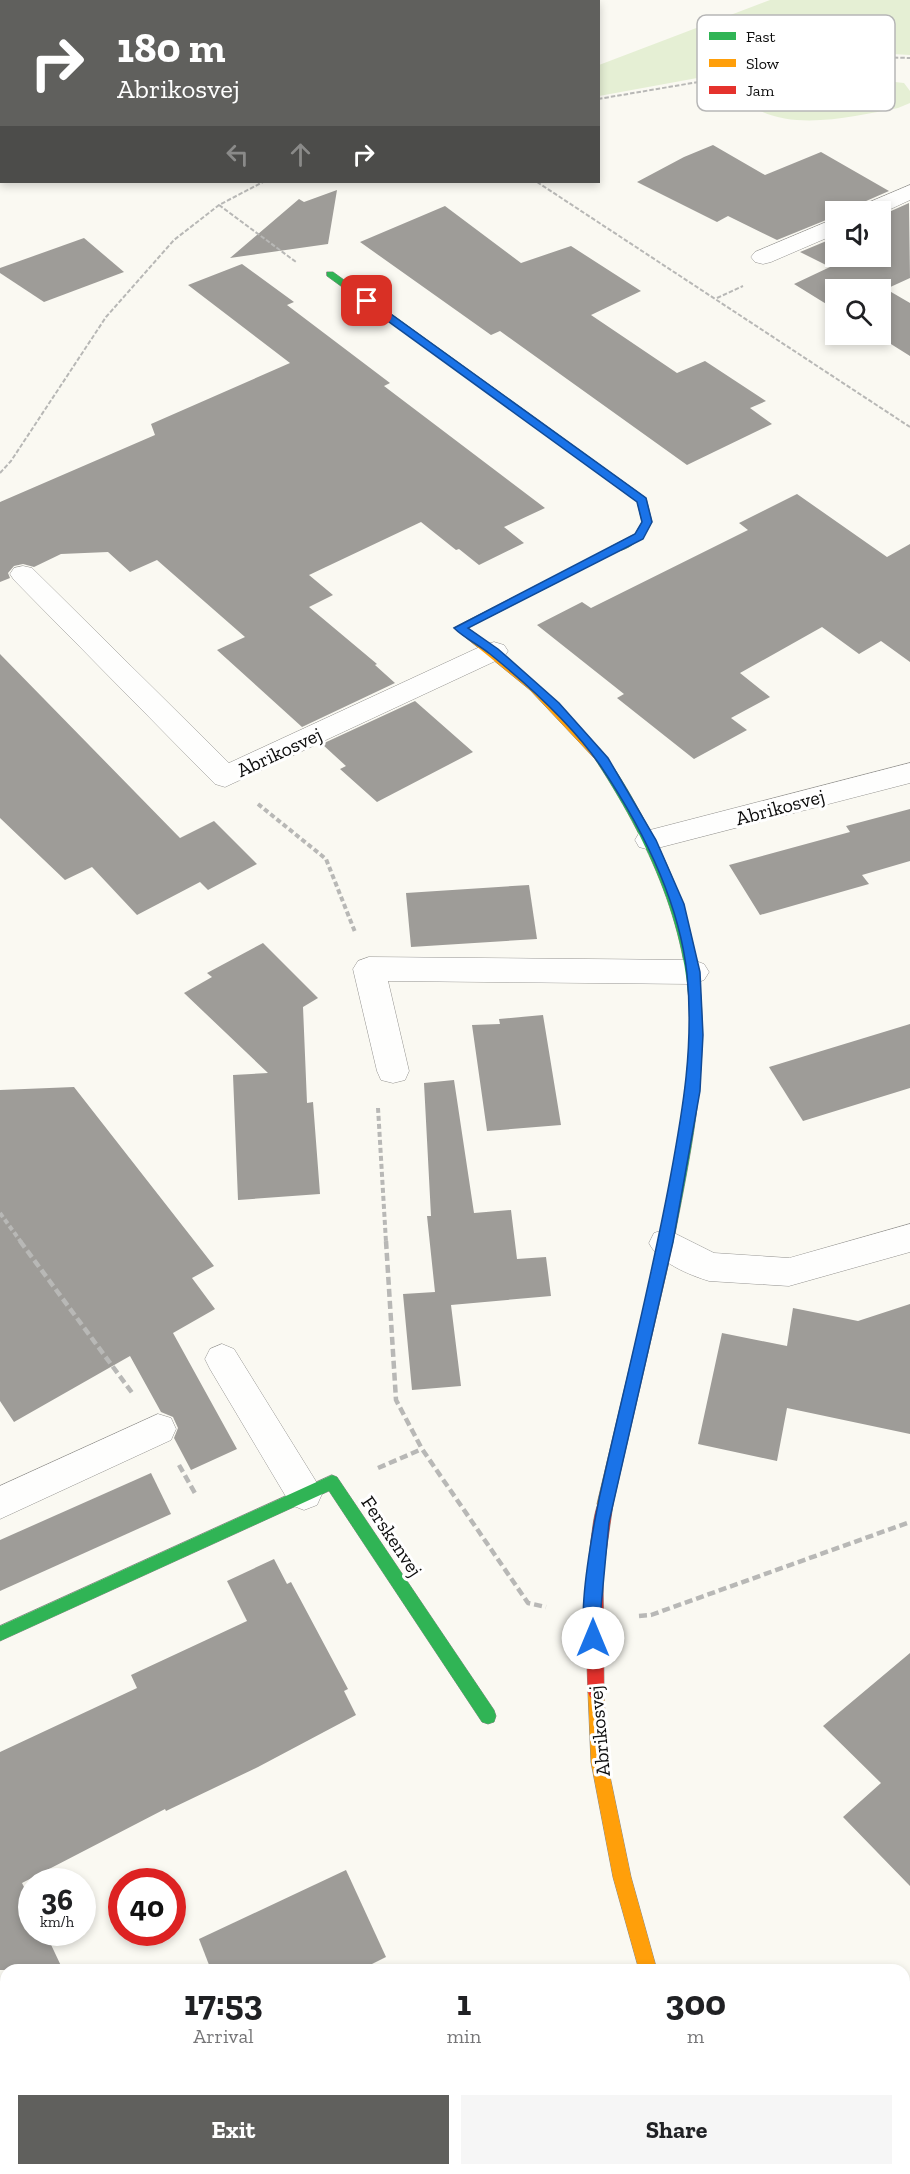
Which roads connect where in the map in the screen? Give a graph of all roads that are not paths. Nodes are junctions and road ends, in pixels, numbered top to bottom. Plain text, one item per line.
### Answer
1 (910, 192) edge
2 (890, 201) edge
3 (825, 230) edge
4 (763, 257) dead end
5 (330, 274) road end
6 (23, 574) dead end
7 (494, 651) junction
8 (910, 773) edge
9 (650, 840) junction
10 (693, 972) junction
11 (393, 1071) road end
12 (910, 1238) edge
13 (666, 1242) junction
14 (222, 1359) dead end
15 (158, 1429) road end
16 (304, 1494) junction
17 (0, 1503) edge
18 (0, 1634) edge
19 (488, 1716) dead end
20 (646, 1964) edge

1 - 2 street
3 - 4 street
5 - 7 street, Abrikosvej
6 - 7 street, Abrikosvej
7 - 9 street, Abrikosvej
8 - 9 street, Abrikosvej
9 - 10 street, Abrikosvej
10 - 11 street
10 - 13 street, Abrikosvej
12 - 13 street
13 - 20 street, Abrikosvej
14 - 16 lane
15 - 17 lane
16 - 18 street, Ferskenvej
16 - 19 street, Ferskenvej

